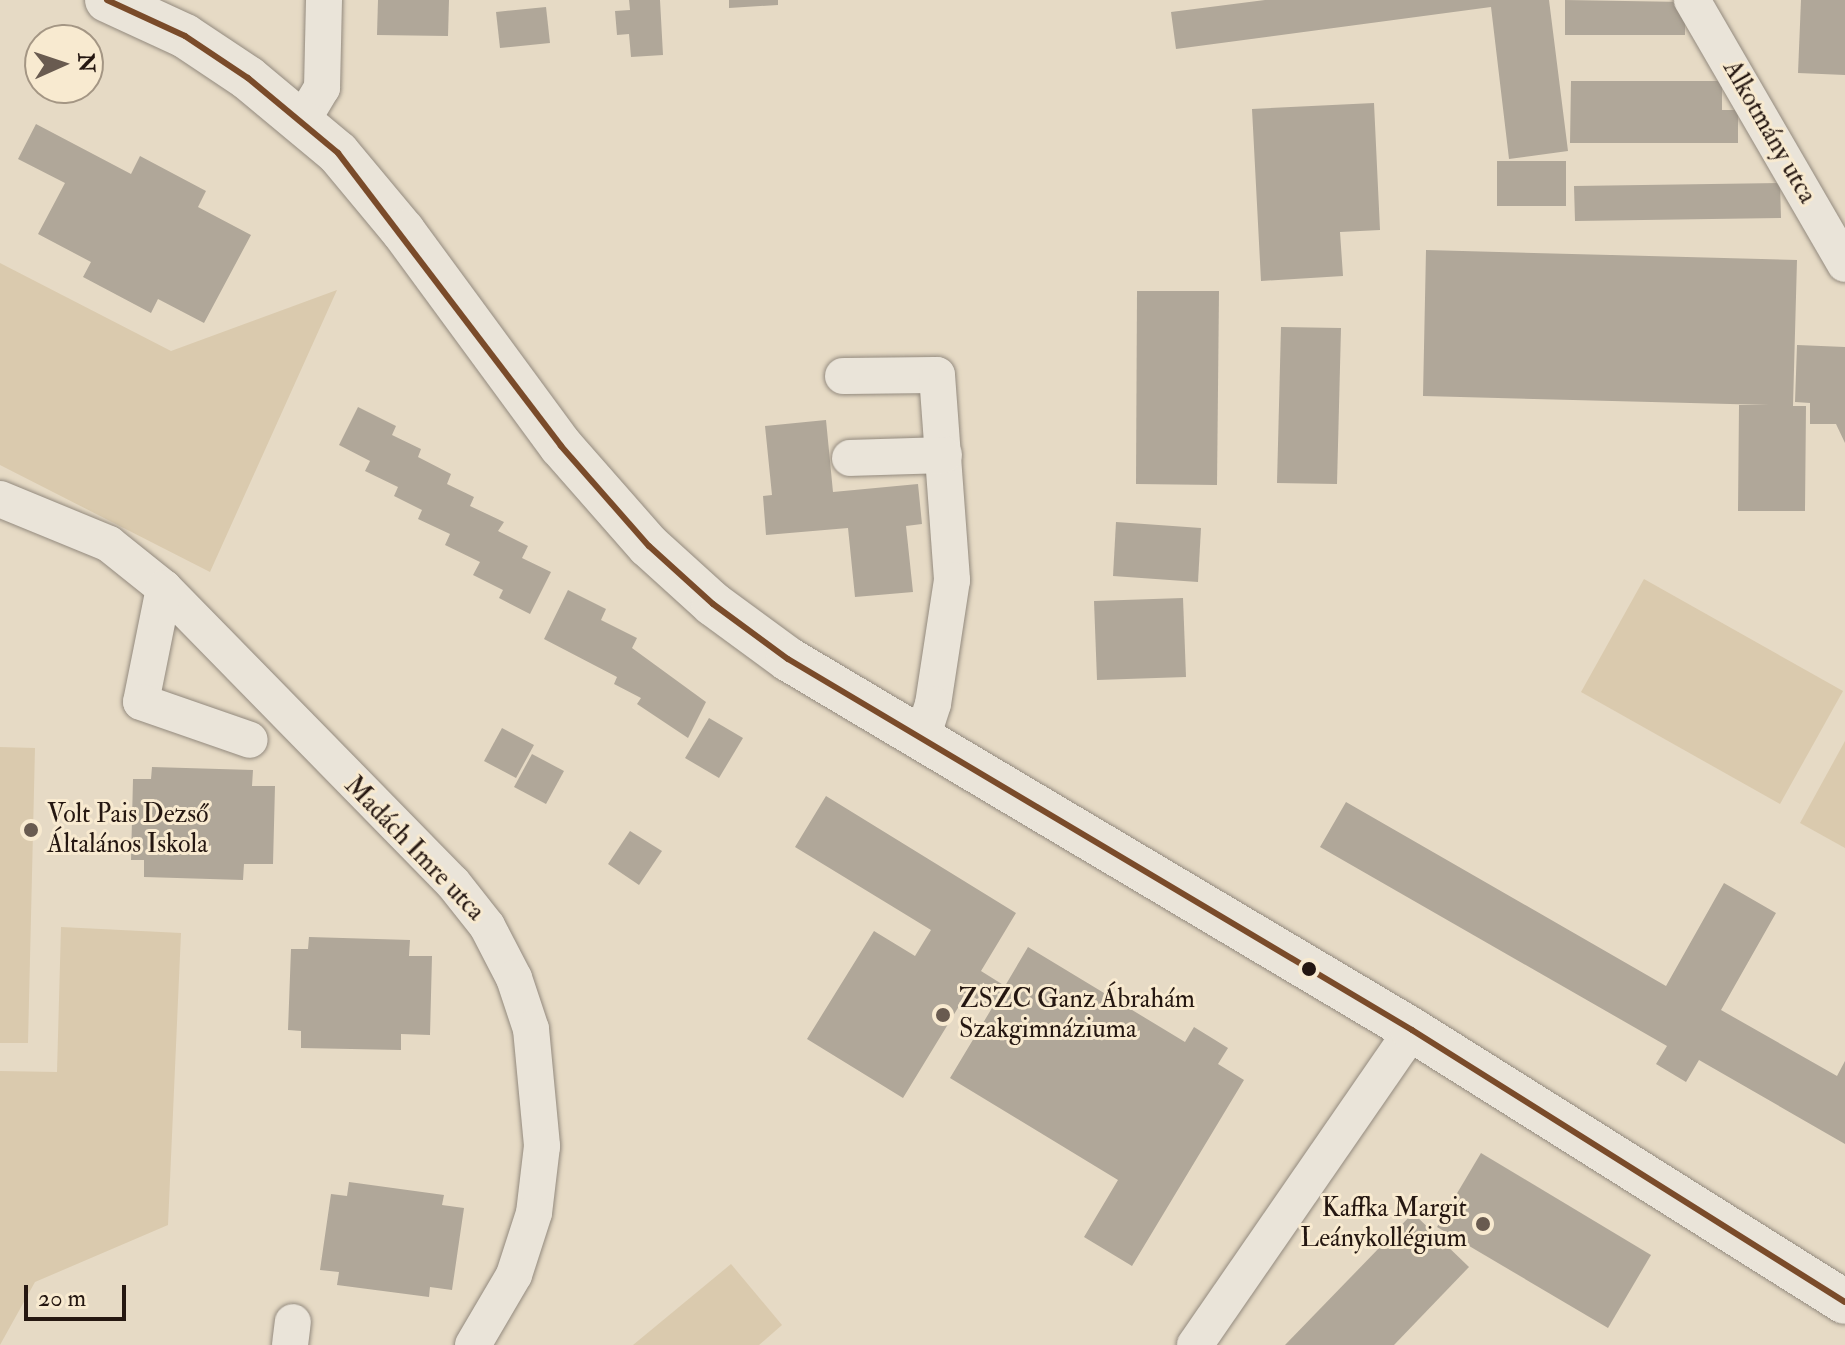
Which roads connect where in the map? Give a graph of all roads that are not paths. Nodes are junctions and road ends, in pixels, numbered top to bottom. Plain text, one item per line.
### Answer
1 (107, 0) edge
2 (324, 0) edge
3 (1692, 0) edge
4 (302, 121) junction
5 (1845, 264) edge
6 (843, 376) dead end
7 (944, 455) junction
8 (850, 458) dead end
9 (0, 499) edge
10 (164, 588) junction
11 (250, 740) dead end
12 (921, 740) junction
13 (1412, 1030) junction
14 (1845, 1302) edge
15 (473, 1345) edge
16 (1195, 1345) edge

1 - 4 street
2 - 4 street
3 - 5 street, Alkotmány utca
4 - 12 street
6 - 7 street
7 - 8 street
7 - 12 street
9 - 10 street, Madách Imre utca
10 - 11 street
10 - 15 street, Madách Imre utca
12 - 13 street
13 - 14 street
13 - 16 street

